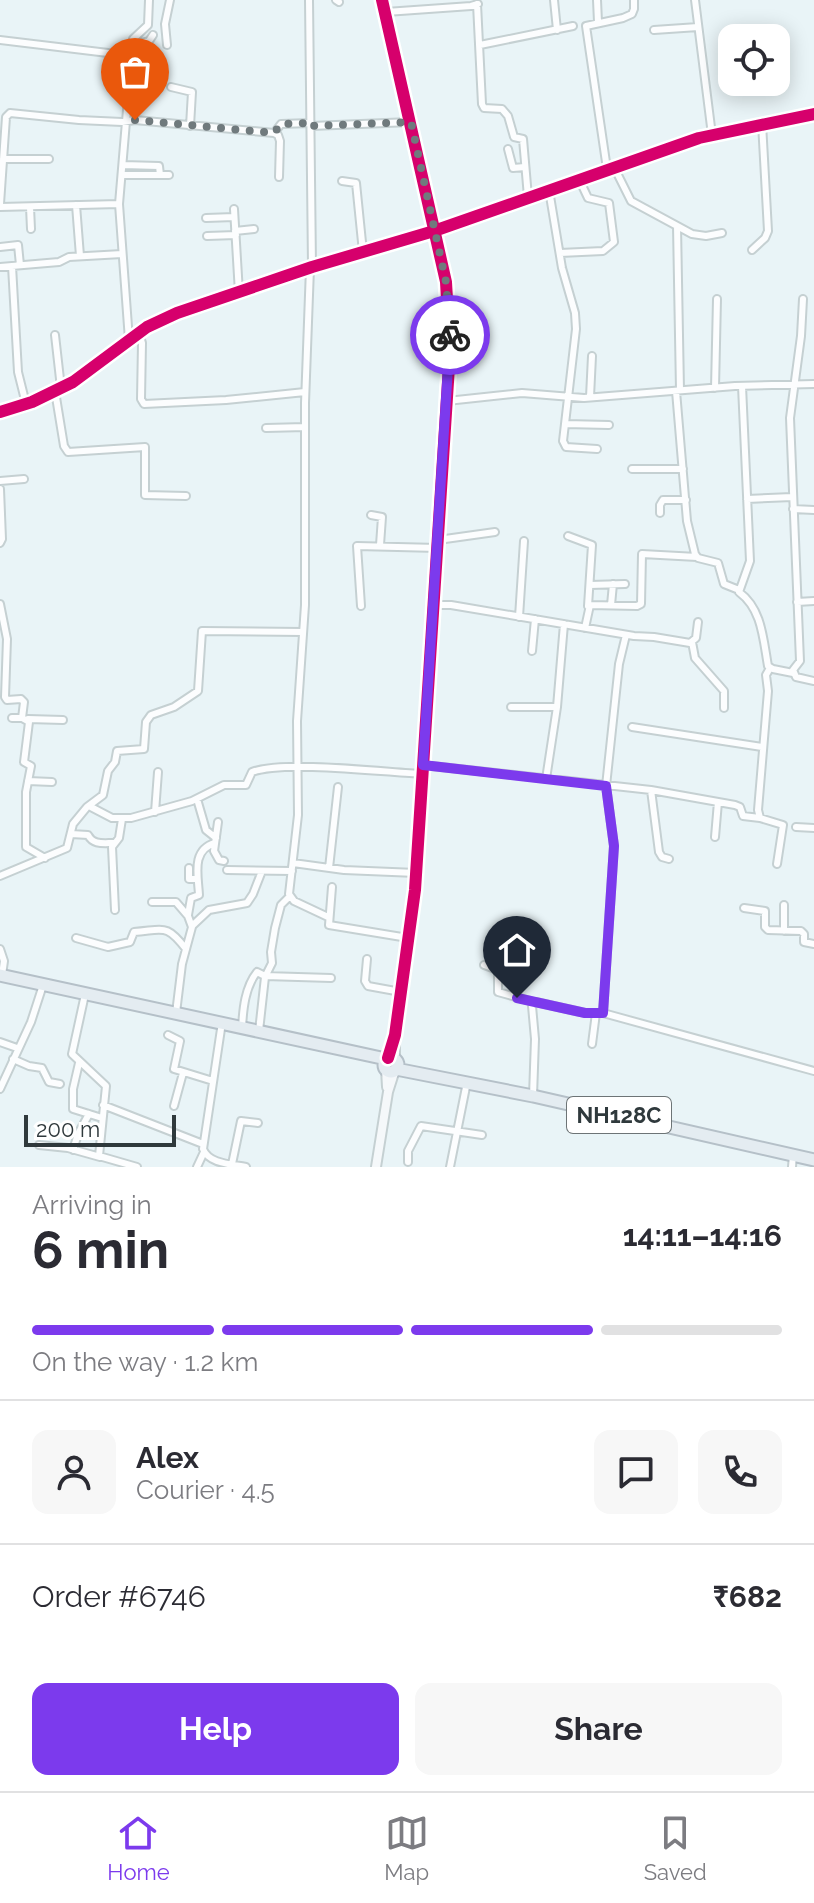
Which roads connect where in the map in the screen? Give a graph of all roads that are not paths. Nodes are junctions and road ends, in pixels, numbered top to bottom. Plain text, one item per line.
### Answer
1 (149, 0) edge
2 (170, 0) edge
3 (309, 0) edge
4 (382, 0) edge
5 (554, 0) edge
6 (597, 0) edge
7 (634, 0) edge
8 (695, 0) edge
9 (478, 2) edge
10 (386, 12) junction
11 (598, 22) junction
12 (573, 26) dead end
13 (698, 27) junction
14 (557, 30) junction
15 (654, 30) dead end
16 (153, 35) dead end
17 (0, 40) edge
18 (167, 45) dead end
19 (480, 45) junction
20 (132, 46) junction
21 (108, 53) dead end
22 (171, 87) dead end
23 (814, 114) edge
24 (126, 120) junction
25 (411, 122) junction
26 (762, 123) junction
27 (311, 124) junction
28 (190, 126) junction
29 (274, 133) junction
30 (712, 135) junction
31 (508, 149) dead end
32 (3, 159) junction
33 (49, 159) dead end
34 (123, 165) junction
35 (525, 167) junction
36 (611, 168) junction
37 (122, 175) junction
38 (160, 175) junction
39 (169, 175) dead end
40 (279, 177) dead end
41 (579, 179) junction
42 (342, 181) dead end
43 (549, 190) junction
44 (528, 197) junction
45 (119, 204) junction
46 (76, 205) junction
47 (0, 206) edge
48 (30, 207) junction
49 (206, 218) dead end
50 (677, 226) junction
51 (31, 229) dead end
52 (254, 229) dead end
53 (434, 231) junction
54 (236, 233) junction
55 (722, 233) dead end
56 (207, 236) dead end
57 (0, 247) edge
58 (752, 250) dead end
59 (363, 252) junction
60 (560, 253) junction
61 (122, 254) junction
62 (80, 256) junction
63 (16, 265) junction
64 (0, 267) edge
65 (311, 268) junction
66 (239, 293) junction
67 (717, 299) dead end
68 (803, 299) dead end
69 (139, 333) junction
70 (55, 335) dead end
71 (129, 340) junction
72 (592, 356) dead end
73 (794, 384) junction
74 (814, 384) edge
75 (742, 386) junction
76 (715, 388) junction
77 (58, 389) junction
78 (678, 390) junction
79 (305, 392) junction
80 (590, 397) junction
81 (567, 398) junction
82 (447, 401) junction
83 (26, 404) junction
84 (0, 412) edge
85 (565, 424) junction
86 (609, 425) dead end
87 (305, 427) junction
88 (266, 428) dead end
89 (597, 449) dead end
90 (632, 469) dead end
91 (683, 469) junction
92 (24, 479) dead end
93 (0, 481) edge
94 (0, 489) edge
95 (186, 496) dead end
96 (792, 497) junction
97 (747, 499) junction
98 (686, 500) junction
99 (793, 509) junction
100 (814, 510) edge
101 (660, 513) dead end
102 (371, 515) dead end
103 (495, 532) dead end
104 (568, 536) dead end
105 (524, 541) dead end
106 (0, 543) edge
107 (438, 544) junction
108 (380, 545) junction
109 (697, 557) junction
110 (613, 584) junction
111 (625, 584) dead end
112 (590, 585) junction
113 (739, 590) junction
114 (814, 601) edge
115 (797, 602) junction
116 (0, 604) edge
117 (434, 605) junction
118 (611, 605) junction
119 (361, 606) dead end
120 (588, 606) junction
121 (519, 617) junction
122 (535, 619) junction
123 (698, 622) dead end
124 (564, 624) junction
125 (585, 628) junction
126 (303, 632) junction
127 (626, 635) junction
128 (692, 642) junction
129 (532, 651) dead end
130 (770, 668) junction
131 (793, 673) junction
132 (814, 681) edge
133 (511, 707) dead end
134 (557, 707) junction
135 (724, 708) dead end
136 (12, 718) dead end
137 (25, 718) junction
138 (63, 720) dead end
139 (632, 727) dead end
140 (762, 747) junction
141 (298, 768) junction
142 (422, 769) junction
143 (158, 772) dead end
144 (546, 779) junction
145 (28, 781) junction
146 (52, 782) dead end
147 (606, 786) junction
148 (338, 787) dead end
149 (651, 790) junction
150 (197, 799) junction
151 (718, 802) junction
152 (89, 805) junction
153 (155, 812) junction
154 (760, 818) junction
155 (122, 819) junction
156 (218, 822) dead end
157 (796, 827) dead end
158 (814, 828) edge
159 (71, 834) junction
160 (715, 837) dead end
161 (216, 840) junction
162 (113, 843) junction
163 (45, 858) junction
164 (669, 859) dead end
165 (224, 861) dead end
166 (293, 863) junction
167 (777, 864) dead end
168 (189, 868) dead end
169 (329, 868) junction
170 (227, 870) dead end
171 (262, 871) junction
172 (292, 871) junction
173 (416, 873) junction
174 (0, 876) edge
175 (197, 879) junction
176 (332, 887) dead end
177 (290, 896) junction
178 (152, 902) dead end
179 (784, 905) dead end
180 (744, 908) dead end
181 (115, 910) dead end
182 (188, 916) junction
183 (328, 917) junction
184 (192, 926) junction
185 (784, 931) junction
186 (76, 938) dead end
187 (408, 938) junction
188 (814, 944) edge
189 (0, 949) edge
190 (186, 949) junction
191 (367, 959) dead end
192 (484, 965) dead end
193 (265, 976) junction
194 (1, 977) edge
195 (331, 978) dead end
196 (43, 987) junction
197 (401, 992) junction
198 (84, 999) junction
199 (534, 1002) junction
200 (176, 1013) junction
201 (600, 1013) junction
202 (242, 1028) junction
203 (221, 1029) junction
204 (259, 1031) junction
205 (168, 1035) dead end
206 (0, 1042) edge
207 (592, 1044) dead end
208 (17, 1048) junction
209 (13, 1059) junction
210 (79, 1063) junction
211 (391, 1064) junction
212 (814, 1071) edge
213 (183, 1073) junction
214 (213, 1081) junction
215 (467, 1082) junction
216 (60, 1084) dead end
217 (0, 1089) edge
218 (533, 1096) junction
219 (103, 1105) junction
220 (174, 1106) dead end
221 (89, 1114) junction
222 (102, 1118) junction
223 (258, 1123) dead end
224 (457, 1130) junction
225 (482, 1135) dead end
226 (203, 1144) junction
227 (39, 1145) dead end
228 (73, 1150) junction
229 (204, 1152) junction
230 (100, 1157) junction
231 (814, 1160) edge
232 (792, 1161) edge
233 (408, 1162) dead end
234 (232, 1164) junction
235 (137, 1167) edge
236 (197, 1167) edge
237 (246, 1167) edge
238 (376, 1167) edge
239 (450, 1167) edge

1 - 20 street
2 - 18 street
3 - 27 street
4 - 10 street
5 - 14 street
6 - 11 street
7 - 11 street
8 - 13 street
9 - 10 street
9 - 19 street
10 - 25 street
11 - 36 street
12 - 14 street
13 - 15 street
13 - 30 street
14 - 19 street
16 - 20 street
17 - 21 street
19 - 35 street
20 - 24 street
22 - 28 street
23 - 26 street
24 - 28 street
24 - 32 street
24 - 34 street
25 - 27 street
25 - 53 street
26 - 30 street
26 - 58 street
27 - 29 street
27 - 65 street
28 - 29 street
29 - 40 street
30 - 36 street
31 - 35 street
32 - 33 street
32 - 47 street
34 - 37 street
34 - 38 street
35 - 44 street
36 - 41 street
36 - 50 street
37 - 38 street
37 - 45 street
38 - 39 street
41 - 43 street
41 - 60 street
42 - 59 street
43 - 44 street
43 - 60 street
44 - 53 street
45 - 46 street
45 - 61 street
46 - 48 street
46 - 62 street
47 - 48 street
48 - 51 street
49 - 54 street
50 - 55 street
50 - 78 street
52 - 54 street
53 - 59 street
53 - 82 street
54 - 56 street
54 - 66 street
57 - 63 street
59 - 65 street
60 - 81 street
61 - 62 street
61 - 71 street
62 - 63 street
63 - 64 street
63 - 83 street
65 - 66 street
65 - 79 street
66 - 69 street
67 - 76 street
68 - 73 street
69 - 71 street
69 - 79 street
70 - 77 street
71 - 77 street
72 - 80 street
73 - 74 street
73 - 75 street
73 - 96 street
75 - 76 street
75 - 97 street
76 - 78 street
77 - 83 street
77 - 95 street
78 - 80 street
78 - 91 street
79 - 87 street
80 - 81 street
81 - 82 street
81 - 85 street
82 - 107 street
83 - 84 street
85 - 86 street
85 - 89 street
87 - 88 street
87 - 126 street
90 - 91 street
91 - 98 street
92 - 93 street
94 - 106 street
96 - 97 street
96 - 99 street
97 - 113 street
98 - 101 street
98 - 109 street
99 - 100 street
99 - 115 street
102 - 108 street
103 - 107 street
104 - 112 street
105 - 121 street
107 - 108 street
107 - 117 street
108 - 119 street
109 - 113 street
109 - 118 street
110 - 111 street
110 - 112 street
110 - 118 street
112 - 120 street
113 - 130 street
114 - 115 street
115 - 131 street
116 - 137 street
117 - 121 street
117 - 142 street
118 - 120 street
120 - 125 street
121 - 122 street
122 - 124 street
122 - 129 street
123 - 128 street
124 - 125 street
124 - 134 street
125 - 127 street
126 - 141 street
126 - 152 street
127 - 128 street
127 - 147 street
128 - 135 street
130 - 131 street
130 - 140 street
131 - 132 street
133 - 134 street
134 - 144 street
136 - 137 street
137 - 138 street
137 - 145 street
139 - 140 street
140 - 154 street
141 - 142 street
141 - 150 street
141 - 166 street
142 - 144 street
142 - 173 street
143 - 153 street
144 - 147 street
145 - 146 street
145 - 163 street
147 - 149 street
147 - 201 street
148 - 169 street
149 - 151 street
149 - 164 street
150 - 153 street
150 - 161 street
151 - 154 street
151 - 160 street
152 - 155 street
152 - 159 street
153 - 155 street
154 - 167 street
155 - 162 street
156 - 161 street
157 - 158 street
159 - 162 street
159 - 163 street
161 - 165 street
161 - 175 street
162 - 181 street
163 - 174 street
166 - 169 street
166 - 172 street
168 - 175 street
169 - 173 street
170 - 171 street
171 - 172 street
171 - 184 street
172 - 177 street
173 - 187 street
175 - 182 street
176 - 183 street
177 - 183 street
177 - 193 street
178 - 182 street
179 - 185 street
180 - 185 street
182 - 184 street
183 - 187 street
184 - 190 street
185 - 188 street
186 - 190 street
187 - 197 street
189 - 194 street
190 - 200 street
191 - 197 street
192 - 199 street
193 - 195 street
193 - 202 street
193 - 204 street
194 - 196 highway, NH128C
196 - 198 highway, NH128C
196 - 200 highway, NH128C
196 - 208 street
197 - 211 street
198 - 203 highway, NH128C
198 - 210 street
199 - 201 street
199 - 218 street
200 - 202 highway, NH128C
201 - 207 street
201 - 212 street
202 - 204 highway, NH128C
203 - 211 highway, NH128C
203 - 214 street
204 - 211 highway, NH128C
205 - 213 street
206 - 208 street
208 - 209 street
209 - 216 street
209 - 217 street
210 - 219 street
210 - 221 street
211 - 215 highway, NH128C
211 - 238 street
213 - 214 street
213 - 220 street
214 - 226 street
215 - 218 highway, NH128C
215 - 224 street
218 - 232 highway, NH128C
219 - 222 street
219 - 226 street
221 - 222 street
221 - 228 street
222 - 230 street
223 - 234 street
224 - 225 street
224 - 233 street
224 - 239 street
226 - 229 street
227 - 228 street
228 - 230 street
229 - 234 street
229 - 236 street
230 - 235 street
231 - 232 highway, NH128C
234 - 237 street

